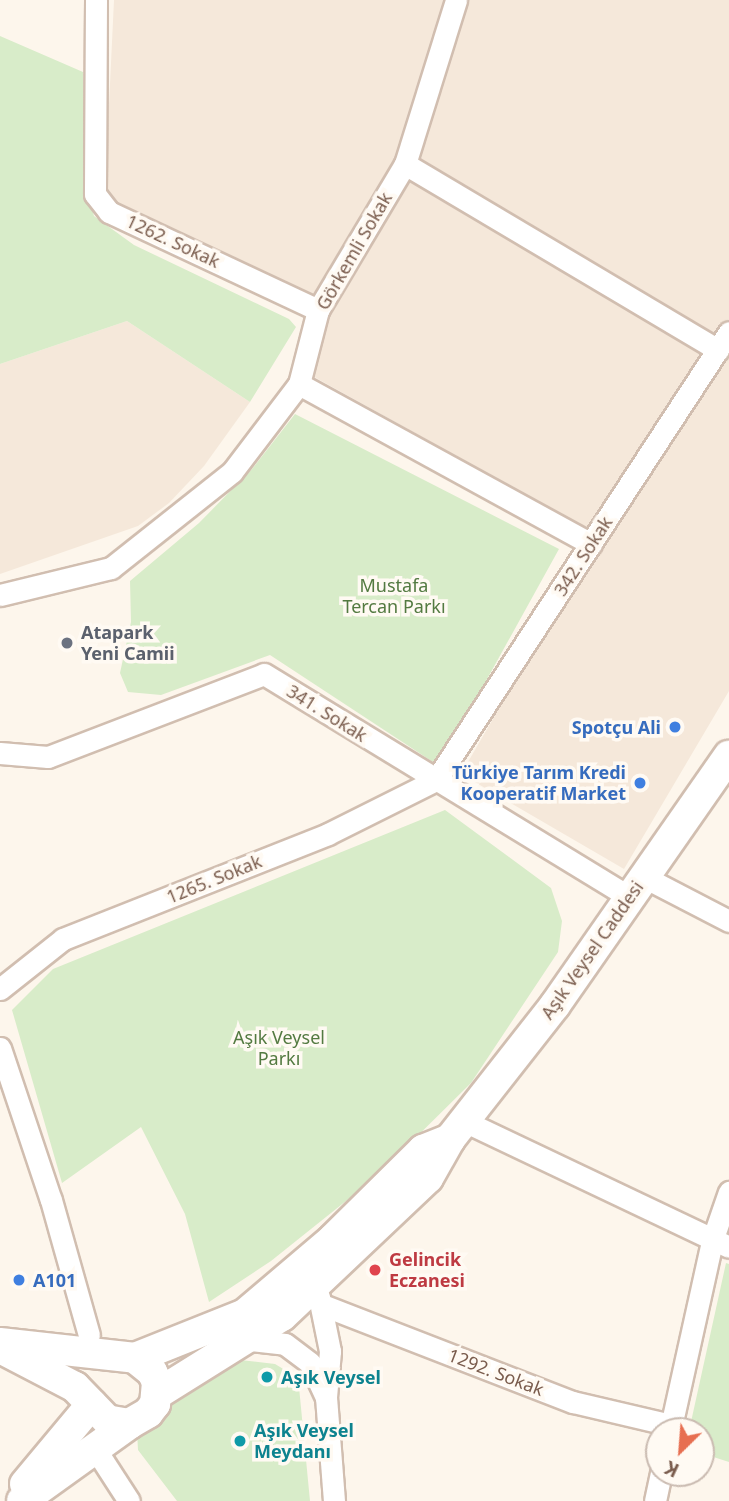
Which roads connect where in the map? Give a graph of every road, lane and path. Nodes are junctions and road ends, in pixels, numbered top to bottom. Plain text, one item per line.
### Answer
1 (96, 0) edge
2 (456, 0) edge
3 (405, 164) junction
4 (318, 310) junction
5 (729, 332) edge
6 (718, 350) junction
7 (299, 384) junction
8 (591, 544) junction
9 (0, 595) edge
10 (0, 753) edge
11 (729, 755) edge
12 (436, 780) junction
13 (637, 887) junction
14 (729, 921) edge
15 (0, 989) edge
16 (0, 1048) edge
17 (457, 1130) junction
18 (729, 1192) edge
19 (721, 1244) edge
20 (320, 1297) junction
21 (89, 1335) dead end
22 (242, 1339) junction
23 (0, 1346) edge
24 (124, 1358) junction
25 (157, 1394) junction
26 (326, 1397) junction
27 (92, 1404) junction
28 (674, 1417) edge
29 (645, 1421) edge
30 (129, 1424) junction
31 (94, 1447) junction
32 (5, 1501) edge
33 (22, 1501) edge
34 (130, 1501) edge
35 (334, 1501) edge

1 - 4 street, 1262. Sokak
2 - 3 street, Görkemli Sokak
3 - 4 street, Görkemli Sokak
3 - 6 street
4 - 7 street, Görkemli Sokak
5 - 6 street, 342. Sokak
6 - 8 street, 342. Sokak
7 - 8 street
7 - 9 street, Görkemli Sokak
8 - 12 street, 342. Sokak
10 - 12 street, 341. Sokak
11 - 13 street, Aşık Veysel Caddesi
12 - 13 street, 341. Sokak
12 - 15 street, 1265. Sokak
13 - 14 street, 341. Sokak
13 - 17 street, Aşık Veysel Caddesi
16 - 21 street
17 - 19 street
17 - 20 street, Aşık Veysel Caddesi
17 - 24 street, Aşık Veysel Caddesi
18 - 19 street
19 - 28 street
20 - 22 street, Aşık Veysel Caddesi
20 - 26 street
20 - 29 street, 1292. Sokak
22 - 25 street, Aşık Veysel Caddesi
22 - 26 street
23 - 24 street
23 - 27 street
24 - 25 street
24 - 27 street, Aşık Veysel Caddesi
25 - 30 street, Aşık Veysel Caddesi
26 - 35 street
27 - 30 street
27 - 32 street
30 - 31 street, Aşık Veysel Caddesi
31 - 33 street, Aşık Veysel Caddesi
31 - 34 street

